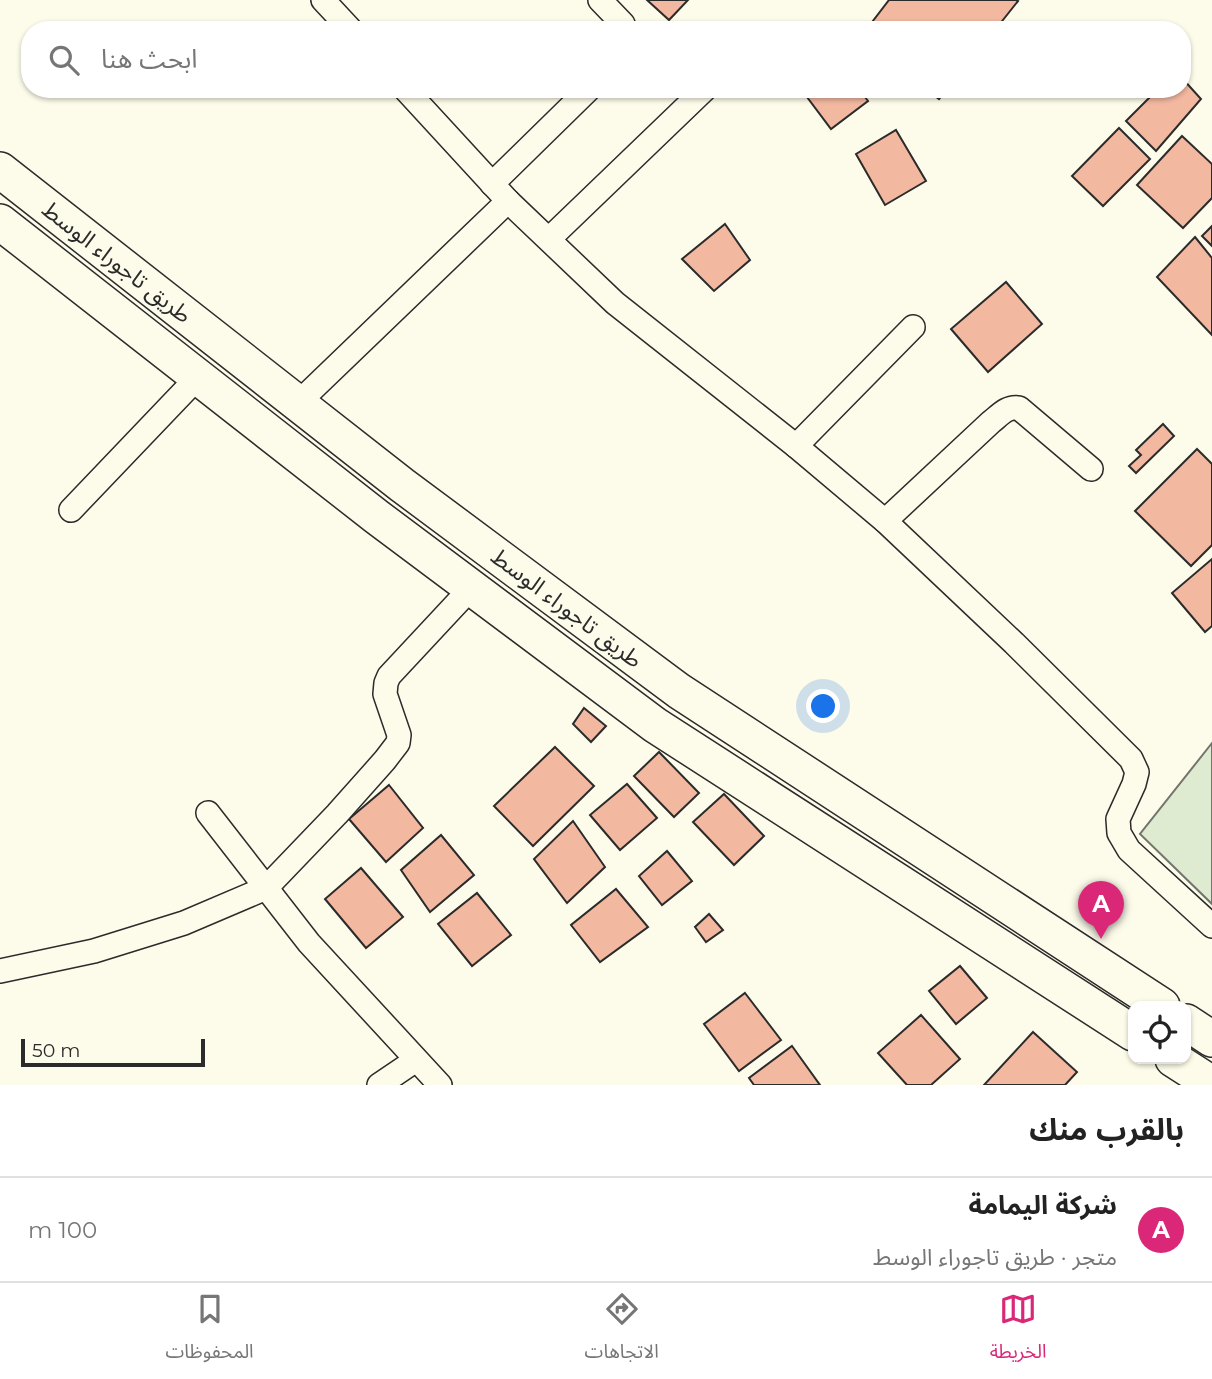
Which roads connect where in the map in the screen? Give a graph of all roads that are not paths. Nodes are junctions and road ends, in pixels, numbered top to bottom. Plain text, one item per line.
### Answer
1 (323, 0) edge
2 (600, 0) edge
3 (343, 21) edge
4 (620, 21) edge
5 (413, 98) edge
6 (581, 98) edge
7 (696, 98) edge
8 (0, 170) edge
9 (500, 192) junction
10 (0, 222) edge
11 (549, 239) junction
12 (914, 327) dead end
13 (198, 377) junction
14 (298, 403) junction
15 (796, 446) junction
16 (1091, 469) dead end
17 (71, 510) dead end
18 (885, 521) junction
19 (472, 587) junction
20 (208, 813) dead end
21 (266, 888) junction
22 (1212, 926) edge
23 (0, 971) edge
24 (1154, 1001) edge
25 (1191, 1025) edge
26 (1128, 1030) edge
27 (1212, 1039) edge
28 (416, 1060) junction
29 (1181, 1064) edge
30 (1212, 1084) edge
31 (379, 1085) edge
32 (440, 1085) edge

1 - 3 street
2 - 4 street
5 - 9 street
6 - 9 street
7 - 11 street
8 - 14 main road, طريق تاجوراء الوسط
9 - 11 street
9 - 14 street
10 - 13 main road
11 - 15 street
12 - 15 street
13 - 17 street
13 - 19 main road
14 - 24 main road, طريق تاجوراء الوسط
15 - 18 street
16 - 18 street
18 - 22 street
19 - 21 street
19 - 26 main road
20 - 21 street
21 - 23 street
21 - 28 street
25 - 27 main road
28 - 31 street
28 - 32 street
29 - 30 main road

